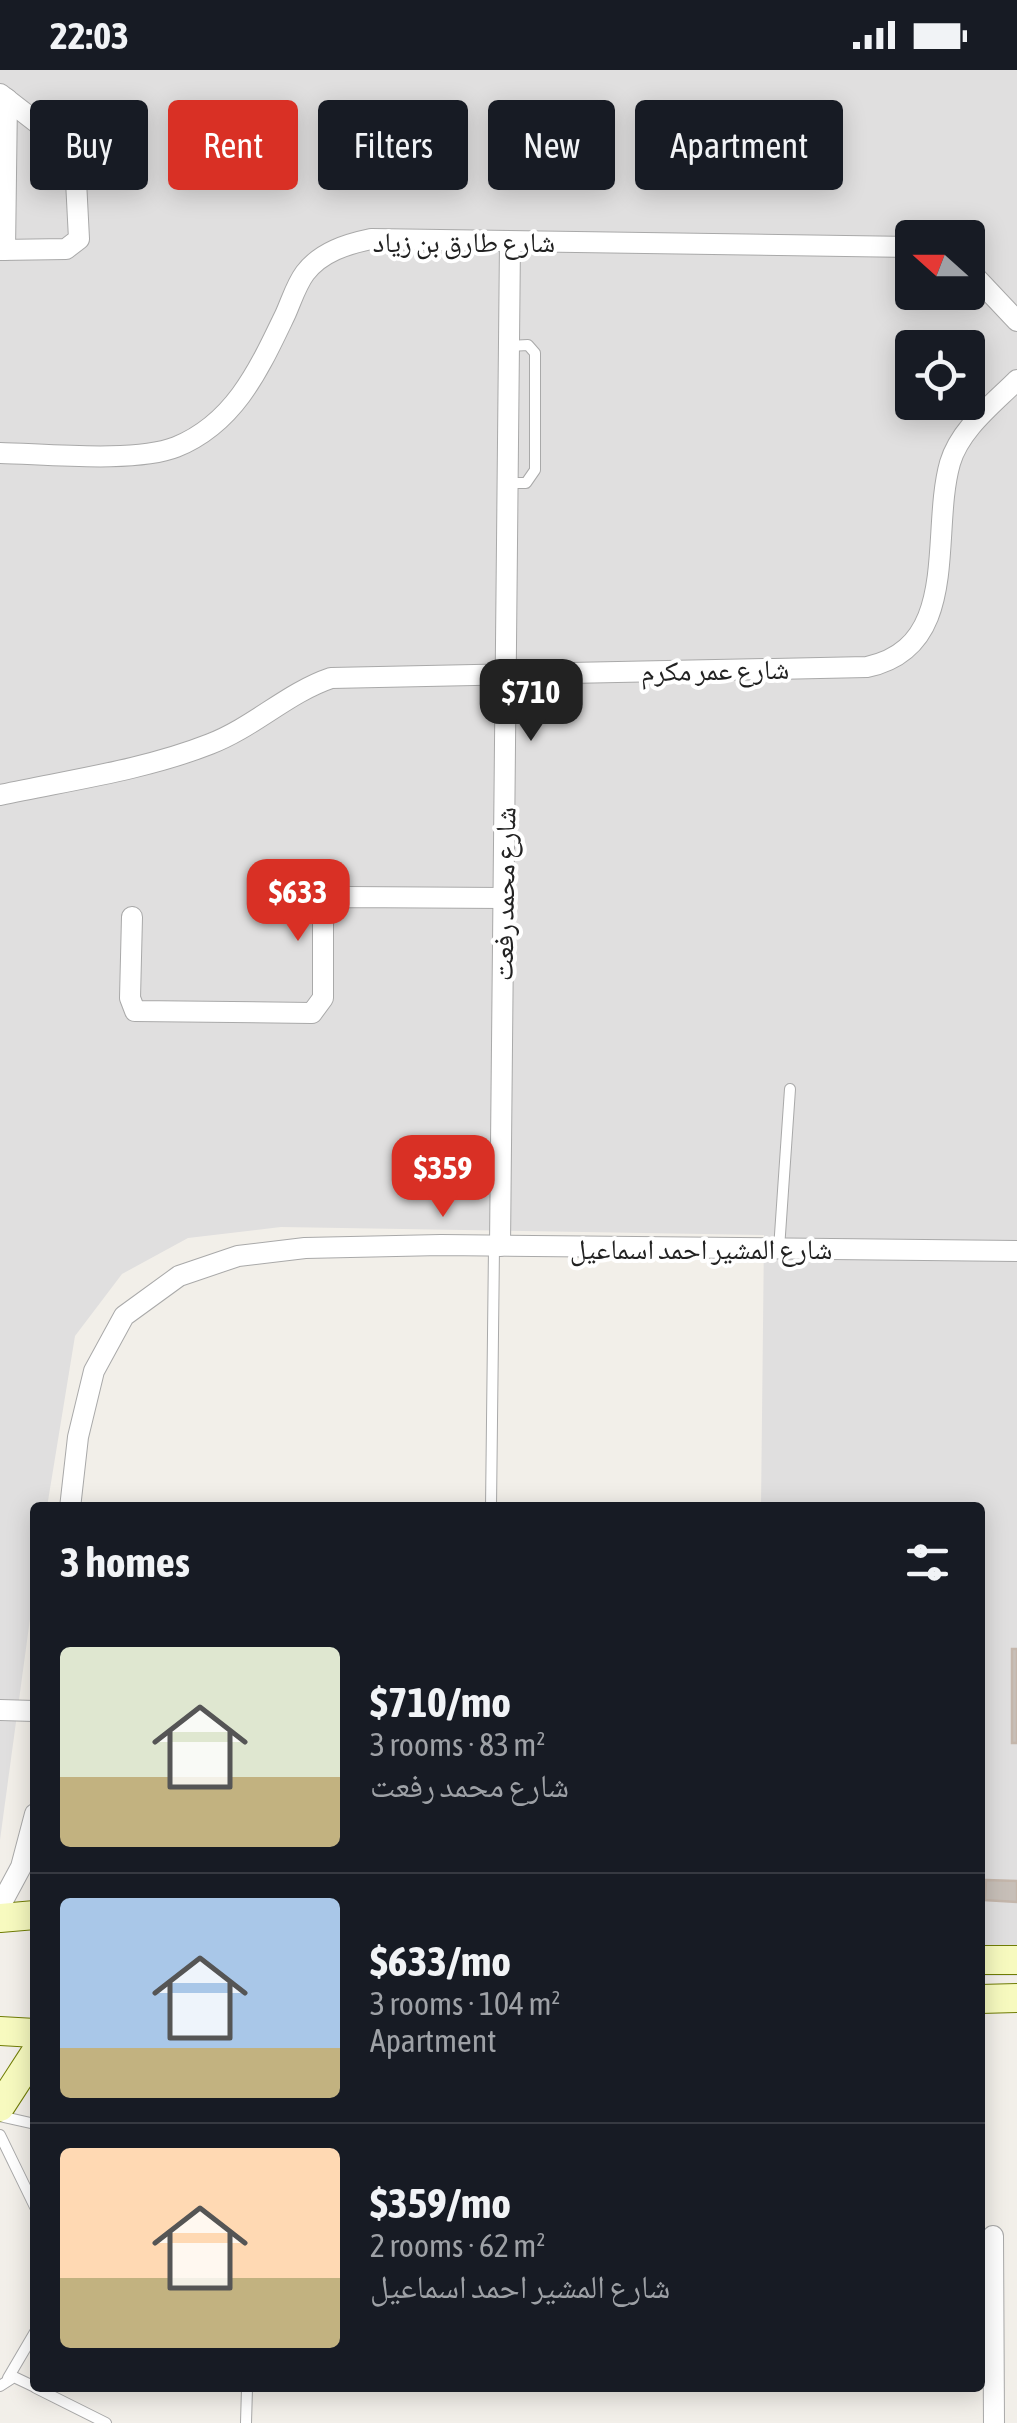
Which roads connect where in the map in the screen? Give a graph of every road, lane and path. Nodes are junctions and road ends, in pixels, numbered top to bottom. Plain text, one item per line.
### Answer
1 (4, 96) edge
2 (510, 242) junction
3 (895, 247) edge
4 (2, 250) edge
5 (985, 287) edge
6 (1017, 320) edge
7 (1017, 380) edge
8 (0, 453) edge
9 (507, 674) junction
10 (0, 795) edge
11 (504, 898) junction
12 (132, 917) dead end
13 (790, 1089) dead end
14 (497, 1246) junction
15 (779, 1250) junction
16 (1017, 1250) edge
17 (71, 1502) edge
18 (491, 1502) edge
19 (0, 1710) edge
20 (30, 1711) edge
21 (30, 1834) edge
22 (0, 1906) edge
23 (30, 1915) edge
24 (0, 1918) edge
25 (985, 1960) edge
26 (1017, 1960) edge
27 (1017, 1998) edge
28 (985, 1999) edge
29 (0, 2031) edge
30 (30, 2033) edge
31 (30, 2061) edge
32 (0, 2107) edge
33 (0, 2116) edge
34 (30, 2123) edge
35 (0, 2135) edge
36 (30, 2197) edge
37 (993, 2236) dead end
38 (30, 2340) edge
39 (4, 2382) edge
40 (30, 2386) edge
41 (46, 2392) edge
42 (247, 2392) edge
43 (106, 2423) edge
44 (246, 2423) edge
45 (994, 2423) edge

1 - 4 street
1 - 4 street
2 - 3 street, شارع طارق بن زياد
2 - 8 street, شارع طارق بن زياد
2 - 9 street, شارع محمد رفعت
5 - 6 street
7 - 9 street, شارع عمر مكرم
9 - 10 street, شارع عمر مكرم
9 - 11 street, شارع محمد رفعت
11 - 12 street
11 - 14 street, شارع محمد رفعت
13 - 15 lane
14 - 15 street, شارع المشير احمد اسماعيل
14 - 17 street, شارع المشير احمد اسماعيل
14 - 18 lane
15 - 16 street, شارع المشير احمد اسماعيل
19 - 20 street
21 - 22 street
23 - 24 street
25 - 26 street
27 - 28 street
29 - 30 street
31 - 32 street
33 - 34 lane
35 - 36 lane
37 - 45 street
38 - 39 lane
39 - 40 lane
41 - 43 lane
42 - 44 lane

